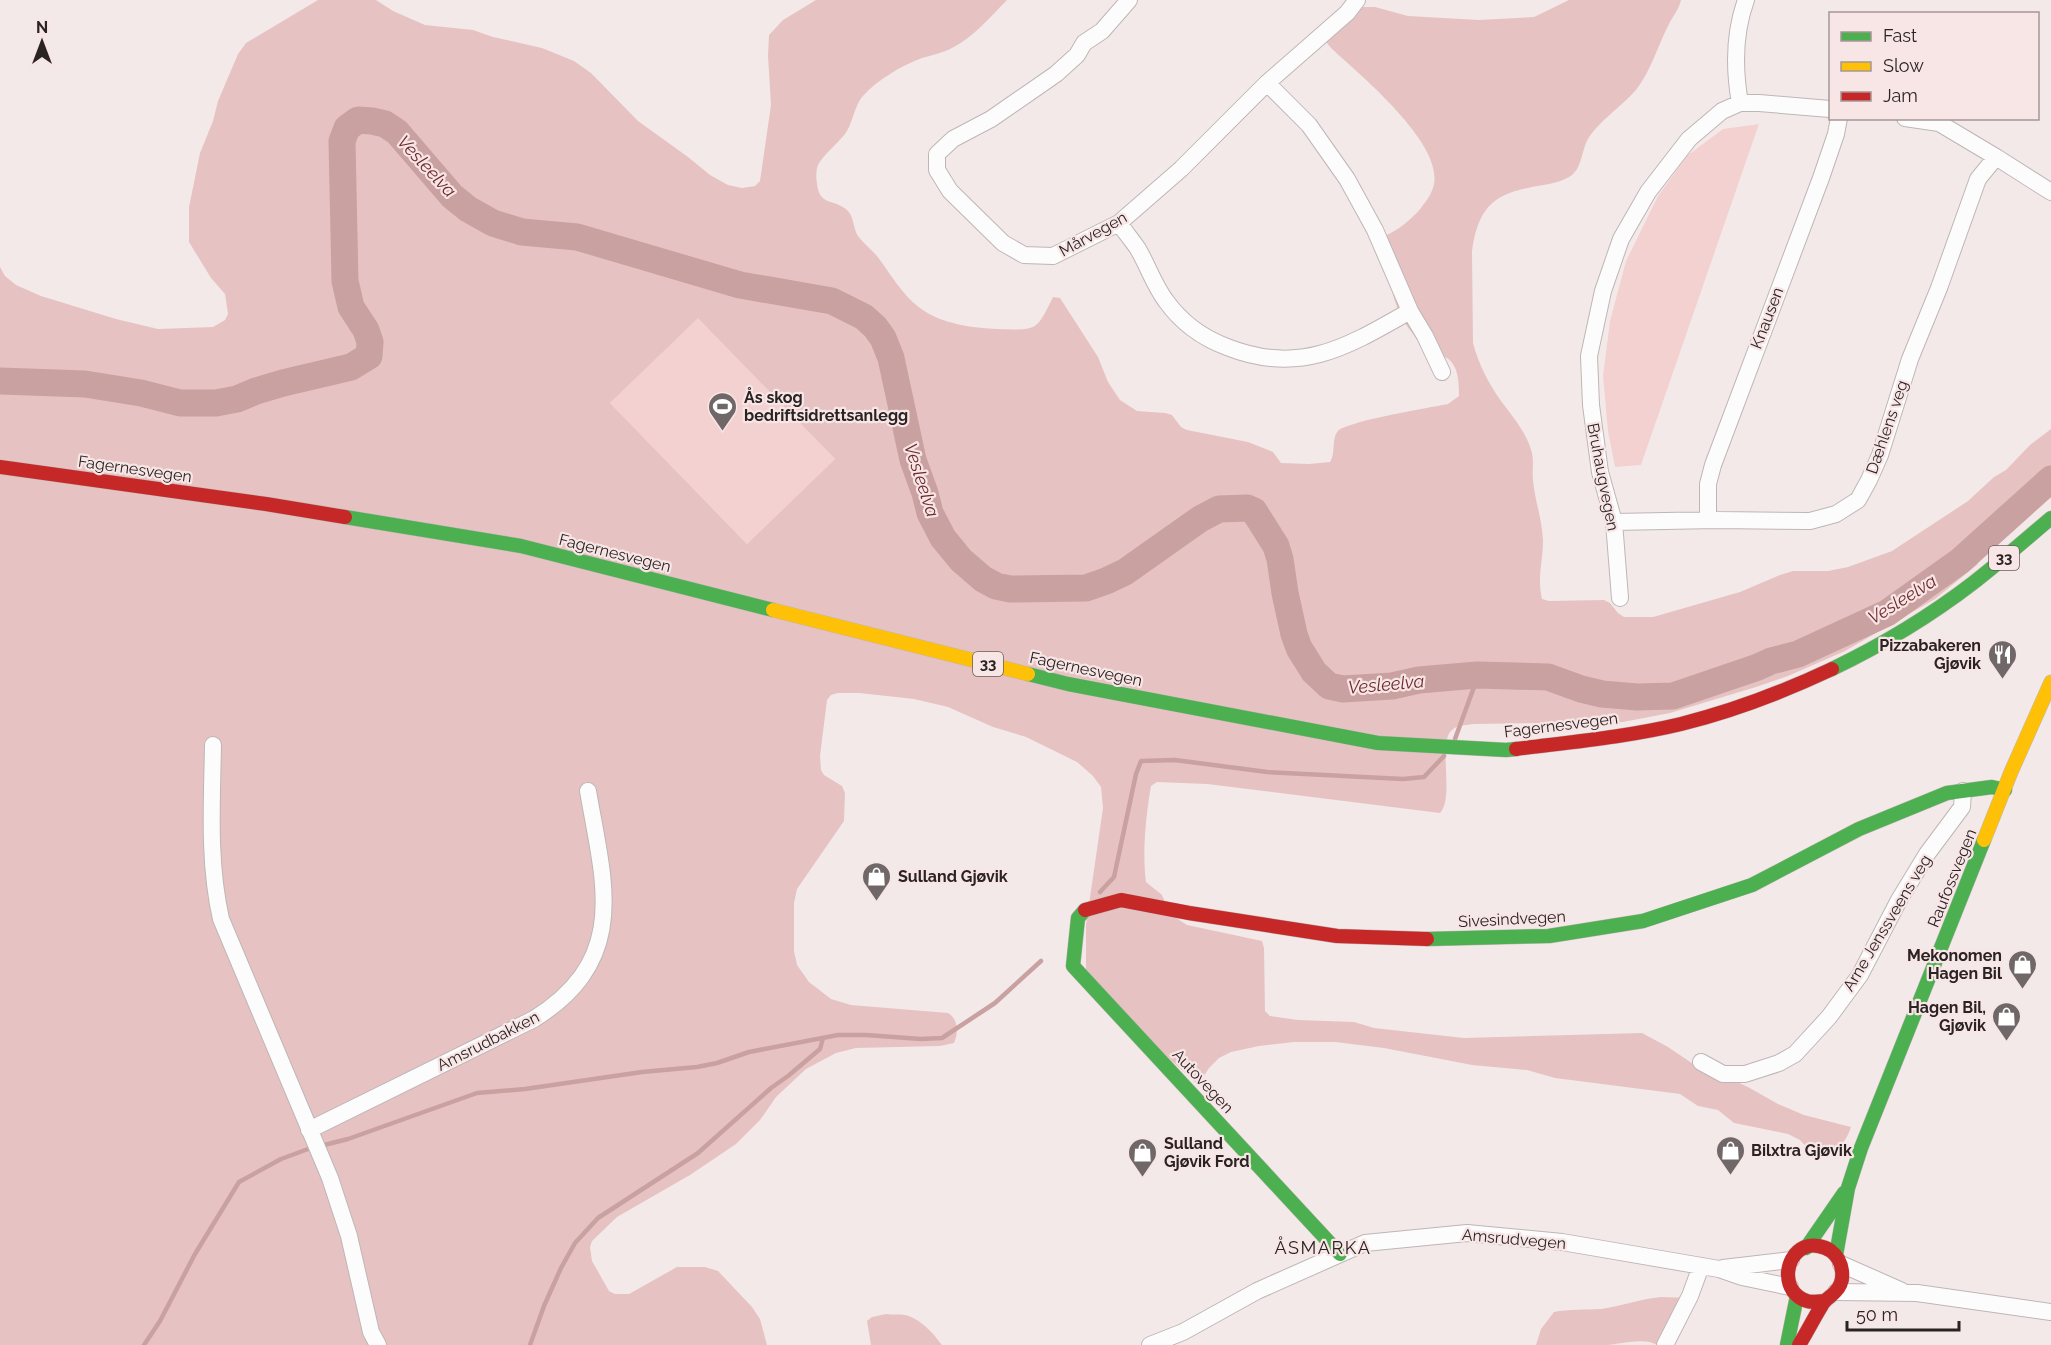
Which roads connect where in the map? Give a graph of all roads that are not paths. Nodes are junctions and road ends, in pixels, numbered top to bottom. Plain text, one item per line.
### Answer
1 (1129, 0) edge
2 (1357, 0) edge
3 (1746, 0) edge
4 (1267, 83) junction
5 (1740, 103) junction
6 (1829, 109) edge
7 (1839, 120) edge
8 (1919, 120) edge
9 (1996, 157) junction
10 (2051, 192) edge
11 (1119, 223) junction
12 (1410, 311) junction
13 (1442, 372) dead end
14 (0, 466) edge
15 (2051, 518) edge
16 (1708, 520) junction
17 (1614, 522) junction
18 (1620, 598) dead end
19 (2051, 682) edge
20 (213, 745) dead end
21 (2005, 790) junction
22 (588, 791) dead end
23 (1964, 791) junction
24 (1078, 918) joint
25 (1701, 1062) dead end
26 (309, 1130) junction
27 (1848, 1188) junction
28 (1806, 1248) junction
29 (1340, 1254) junction
30 (1791, 1260) junction
31 (1838, 1260) junction
32 (1701, 1266) junction
33 (1719, 1269) junction
34 (1793, 1292) junction
35 (1906, 1293) junction
36 (1830, 1296) junction
37 (2051, 1312) edge
38 (378, 1345) edge
39 (1150, 1345) edge
40 (1665, 1345) edge
41 (1787, 1345) edge
42 (1799, 1345) edge

1 - 11 street, Mårvegen
2 - 4 street, Mårvegen
3 - 5 street
4 - 11 street, Mårvegen
4 - 12 street
5 - 6 street
5 - 17 street, Bruhaugvegen
7 - 16 street, Knausen
8 - 9 street
9 - 10 street
9 - 16 street, Dæhlens veg
11 - 12 street
12 - 13 street
14 - 15 main road, Fagernesvegen / 33
16 - 17 street, Dæhlens veg
17 - 18 street, Bruhaugvegen
19 - 21 main road, Raufossvegen
20 - 26 street
21 - 23 main road, Sivesindvegen
21 - 27 main road, Raufossvegen
22 - 26 street, Amsrudbakken
23 - 24 main road, Sivesindvegen
23 - 25 street, Arne Jenssveens veg
24 - 29 main road, Autovegen
26 - 38 street
27 - 28 main road, Raufossvegen
27 - 31 main road, Raufossvegen
28 - 30 main road, Raufossvegen
28 - 31 main road
29 - 32 street, Amsrudvegen
29 - 39 street, Amsrudvegen
30 - 33 street, Amsrudvegen
30 - 34 main road
31 - 35 street
31 - 36 main road, Raufossvegen
32 - 33 street, Amsrudvegen
32 - 40 street
33 - 34 street, Amsrudvegen
34 - 36 main road
34 - 41 main road
35 - 36 street
35 - 37 street
36 - 42 main road, Raufossvegen

